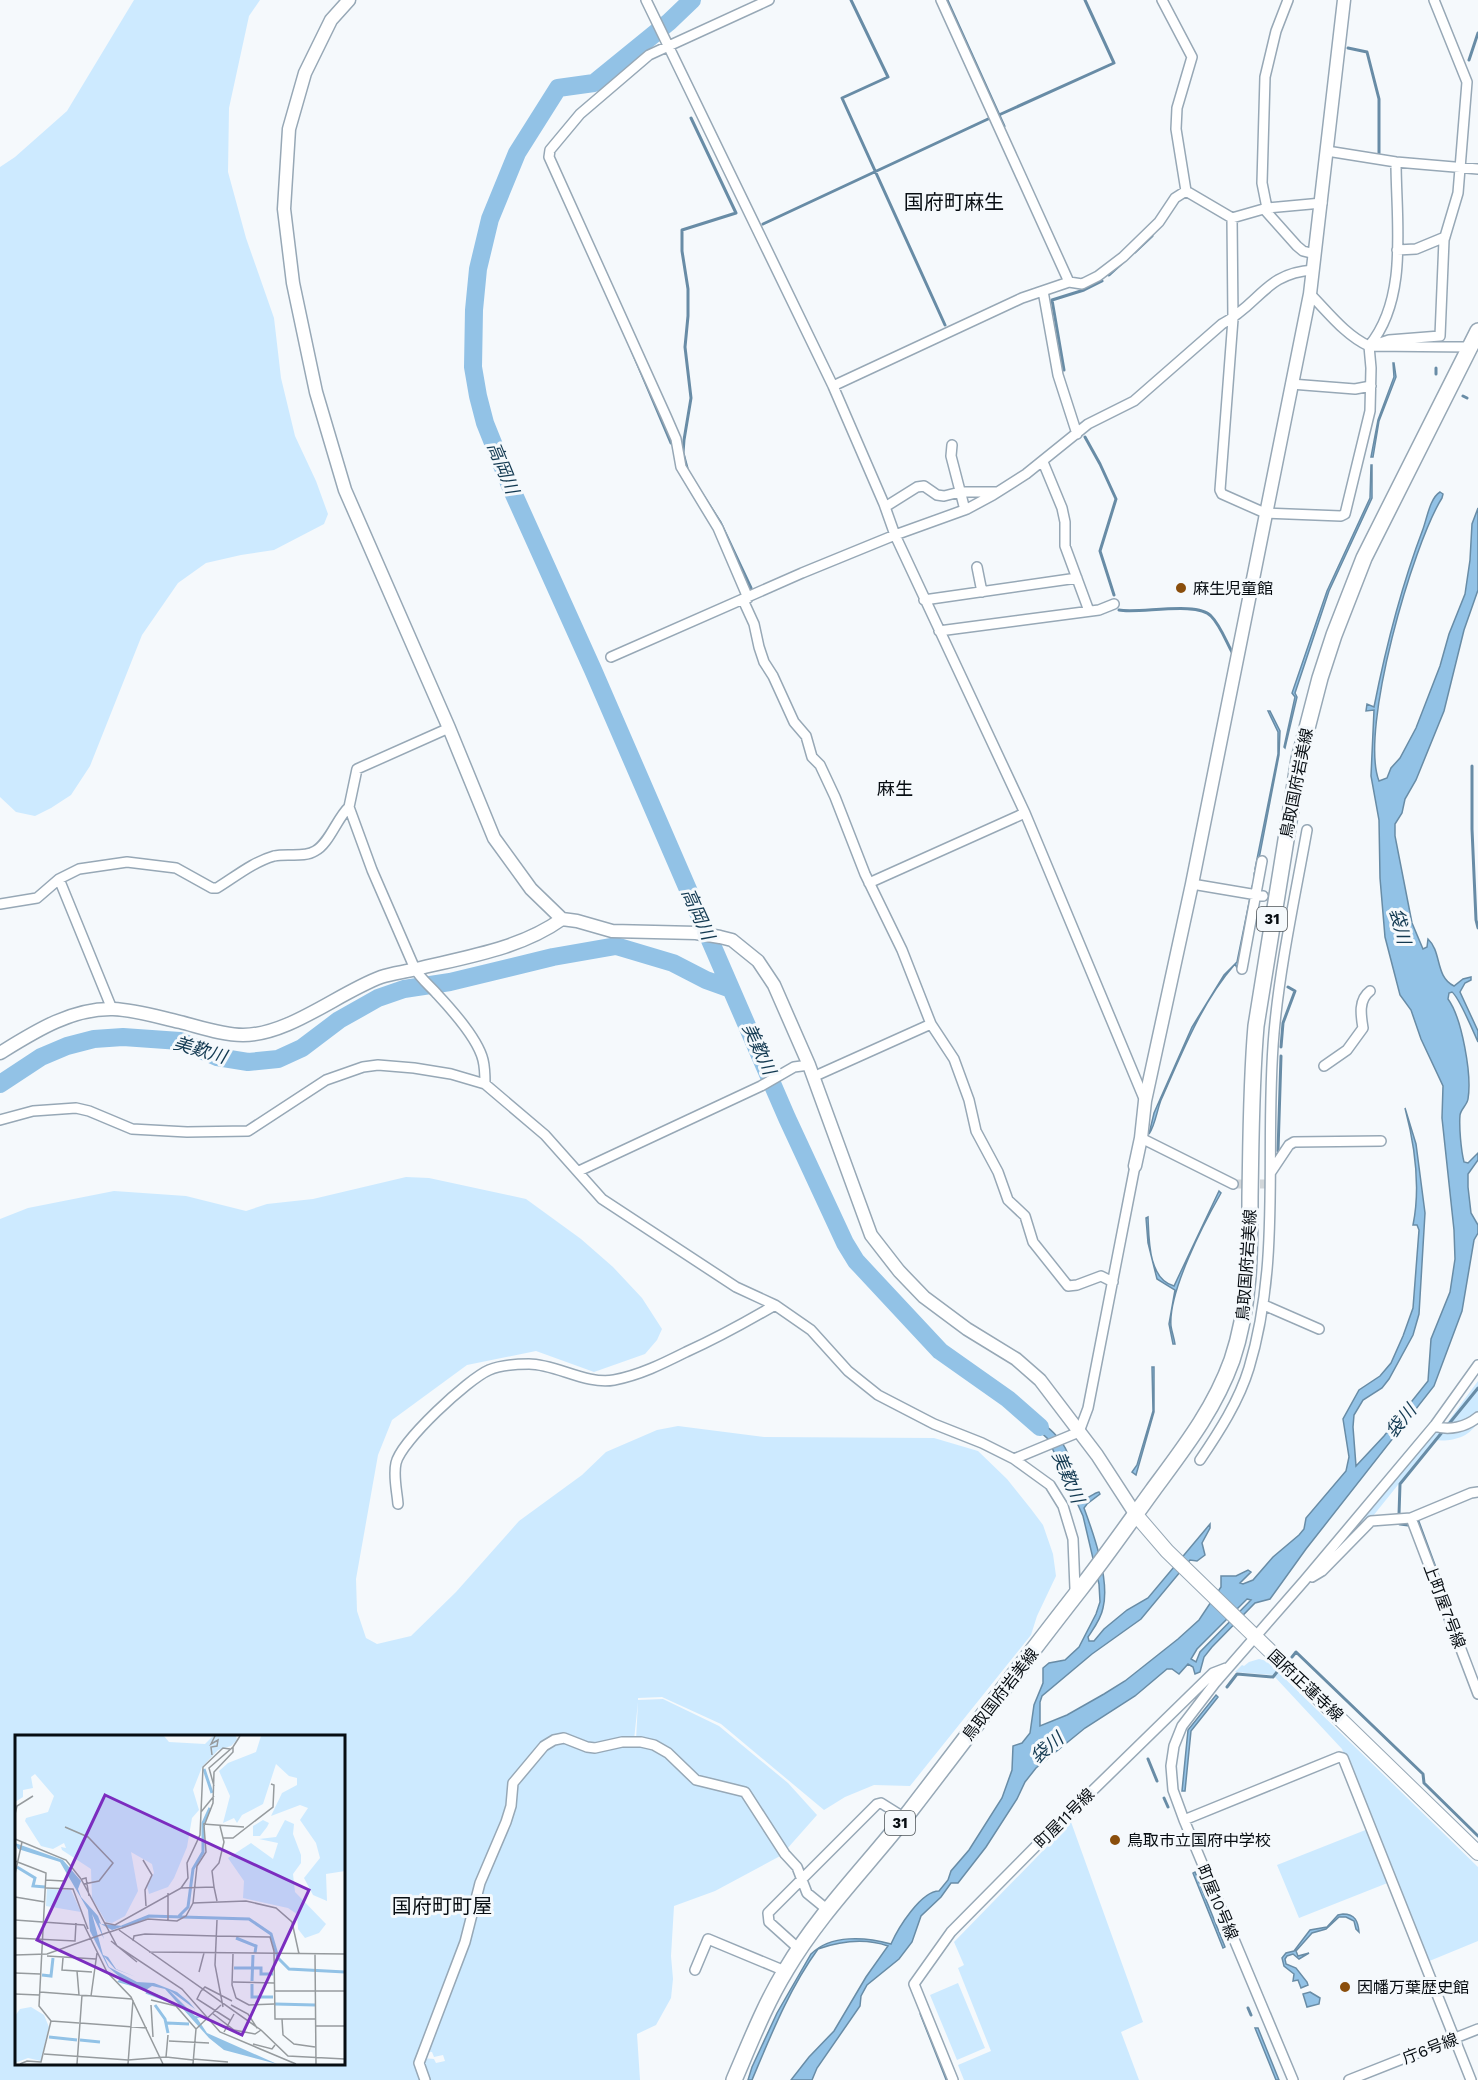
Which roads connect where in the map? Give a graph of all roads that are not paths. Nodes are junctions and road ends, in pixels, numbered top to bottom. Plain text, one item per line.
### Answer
1 (349, 0) edge
2 (646, 0) edge
3 (769, 0) edge
4 (941, 0) edge
5 (1162, 0) edge
6 (1288, 0) edge
7 (1344, 0) edge
8 (1434, 0) edge
9 (667, 42) junction
10 (1327, 151) junction
11 (1396, 162) junction
12 (1460, 167) junction
13 (1478, 169) edge
14 (1186, 191) junction
15 (1322, 203) junction
16 (1265, 208) junction
17 (1232, 218) junction
18 (1445, 237) junction
19 (1397, 250) junction
20 (1315, 254) junction
21 (1313, 270) junction
22 (1069, 282) junction
23 (1043, 291) junction
24 (1310, 294) junction
25 (1233, 318) junction
26 (1478, 331) edge
27 (1368, 346) junction
28 (1474, 347) edge
29 (1291, 384) junction
30 (832, 386) junction
31 (1371, 386) junction
32 (1077, 434) junction
33 (952, 445) dead end
34 (1043, 462) junction
35 (999, 491) junction
36 (960, 492) junction
37 (885, 507) junction
38 (965, 510) junction
39 (1265, 513) junction
40 (895, 535) junction
41 (977, 567) dead end
42 (1077, 578) junction
43 (982, 592) junction
44 (745, 599) junction
45 (924, 600) junction
46 (1114, 604) dead end
47 (1089, 611) junction
48 (939, 631) junction
49 (611, 657) dead end
50 (449, 728) junction
51 (349, 807) junction
52 (1025, 813) junction
53 (1307, 830) dead end
54 (1262, 861) dead end
55 (59, 879) junction
56 (869, 883) junction
57 (1192, 884) junction
58 (1260, 896) junction
59 (0, 904) edge
60 (562, 919) junction
61 (416, 969) junction
62 (1242, 969) dead end
63 (1370, 992) dead end
64 (112, 1009) junction
65 (931, 1024) junction
66 (0, 1053) edge
67 (1324, 1066) dead end
68 (811, 1071) junction
69 (486, 1084) junction
70 (1146, 1101) junction
71 (0, 1120) edge
72 (1141, 1138) junction
73 (1381, 1141) dead end
74 (1135, 1166) joint
75 (579, 1171) junction
76 (1270, 1174) junction
77 (1233, 1184) tunnel mouth
78 (1113, 1282) junction
79 (775, 1305) junction
80 (1264, 1305) junction
81 (1319, 1329) dead end
82 (1478, 1365) edge
83 (1478, 1417) edge
84 (1434, 1426) junction
85 (1079, 1432) junction
86 (1014, 1459) junction
87 (1200, 1460) dead end
88 (1478, 1492) edge
89 (398, 1504) dead end
90 (1136, 1515) junction
91 (1411, 1518) junction
92 (1304, 1581) junction
93 (1077, 1593) junction
94 (1255, 1637) junction
95 (1228, 1668) junction
96 (1478, 1694) edge
97 (905, 1818) junction
98 (1184, 1820) junction
99 (1478, 1853) edge
100 (801, 1879) junction
101 (829, 1911) junction
102 (800, 1949) junction
103 (695, 1970) dead end
104 (785, 1971) junction
105 (1478, 2029) edge
106 (1455, 2039) junction
107 (424, 2080) edge
108 (734, 2080) edge
109 (953, 2080) edge
110 (1293, 2080) edge
111 (1349, 2080) edge
112 (1471, 2080) edge

1 - 50 street
2 - 9 street
3 - 9 street
4 - 22 street
5 - 14 street
6 - 16 street
7 - 10 street
8 - 12 street
9 - 30 street
9 - 44 street
10 - 11 street
10 - 15 street
11 - 12 street
11 - 19 street
12 - 13 street
12 - 18 street
14 - 17 street
14 - 22 street
15 - 16 street
15 - 20 street
16 - 17 street
16 - 20 street
17 - 25 street
18 - 19 street
18 - 27 street
19 - 27 street
20 - 21 street
21 - 24 street
21 - 25 street
22 - 23 street
23 - 30 street
23 - 32 street
24 - 27 street
24 - 29 street
25 - 32 street
25 - 39 street
26 - 28 main road, 鳥取国府岩美線 / 31
27 - 28 street
27 - 31 street
28 - 90 main road, 鳥取国府岩美線 / 31
29 - 31 street
29 - 39 street
30 - 37 street
31 - 39 street
32 - 34 street
33 - 36 street
34 - 35 street
34 - 42 street
35 - 36 street
35 - 38 street
36 - 37 street
36 - 38 street
37 - 40 street
38 - 40 street
39 - 57 street
40 - 44 street
40 - 45 street
41 - 43 street
42 - 43 street
42 - 47 street
43 - 45 street
44 - 49 street
44 - 56 street
45 - 48 street
46 - 47 street
47 - 48 street
48 - 52 street
50 - 51 street
50 - 60 street
51 - 55 street
51 - 61 street
52 - 56 street
52 - 70 street
53 - 76 street
54 - 58 street
55 - 59 street
55 - 64 street
56 - 65 street
57 - 58 street
57 - 70 street
58 - 62 street
60 - 61 street
60 - 68 street
61 - 64 street
61 - 69 street
63 - 67 street
64 - 66 street
65 - 68 street
65 - 78 street
68 - 75 street
68 - 85 street
69 - 71 street
69 - 75 street
70 - 72 street
72 - 74 street
72 - 77 street
73 - 76 street
74 - 78 street
75 - 79 street
76 - 80 street
78 - 85 street
79 - 86 street
79 - 89 street
80 - 81 street
80 - 87 street
82 - 84 street
83 - 84 street
84 - 92 street
85 - 86 street
85 - 90 street
86 - 93 street
88 - 91 street
90 - 93 main road, 鳥取国府岩美線 / 31
90 - 94 main road, 国府正蓮寺線
91 - 92 street
91 - 96 street, 上町屋7号線
92 - 94 street, 町屋10号線
93 - 97 main road, 鳥取国府岩美線 / 31
94 - 95 street, 町屋10号線
94 - 99 main road, 国府正蓮寺線
95 - 98 street, 町屋10号線
95 - 109 street, 町屋11号線
97 - 100 street
97 - 101 main road, 鳥取国府岩美線 / 31
98 - 106 street
98 - 110 street, 町屋10号線
100 - 101 street
100 - 102 street
100 - 107 street
101 - 102 main road, 鳥取国府岩美線 / 31
102 - 104 main road, 鳥取国府岩美線 / 31
103 - 104 street
104 - 108 main road, 鳥取国府岩美線 / 31
105 - 106 street, 庁6号線
106 - 111 street, 庁6号線
106 - 112 street

